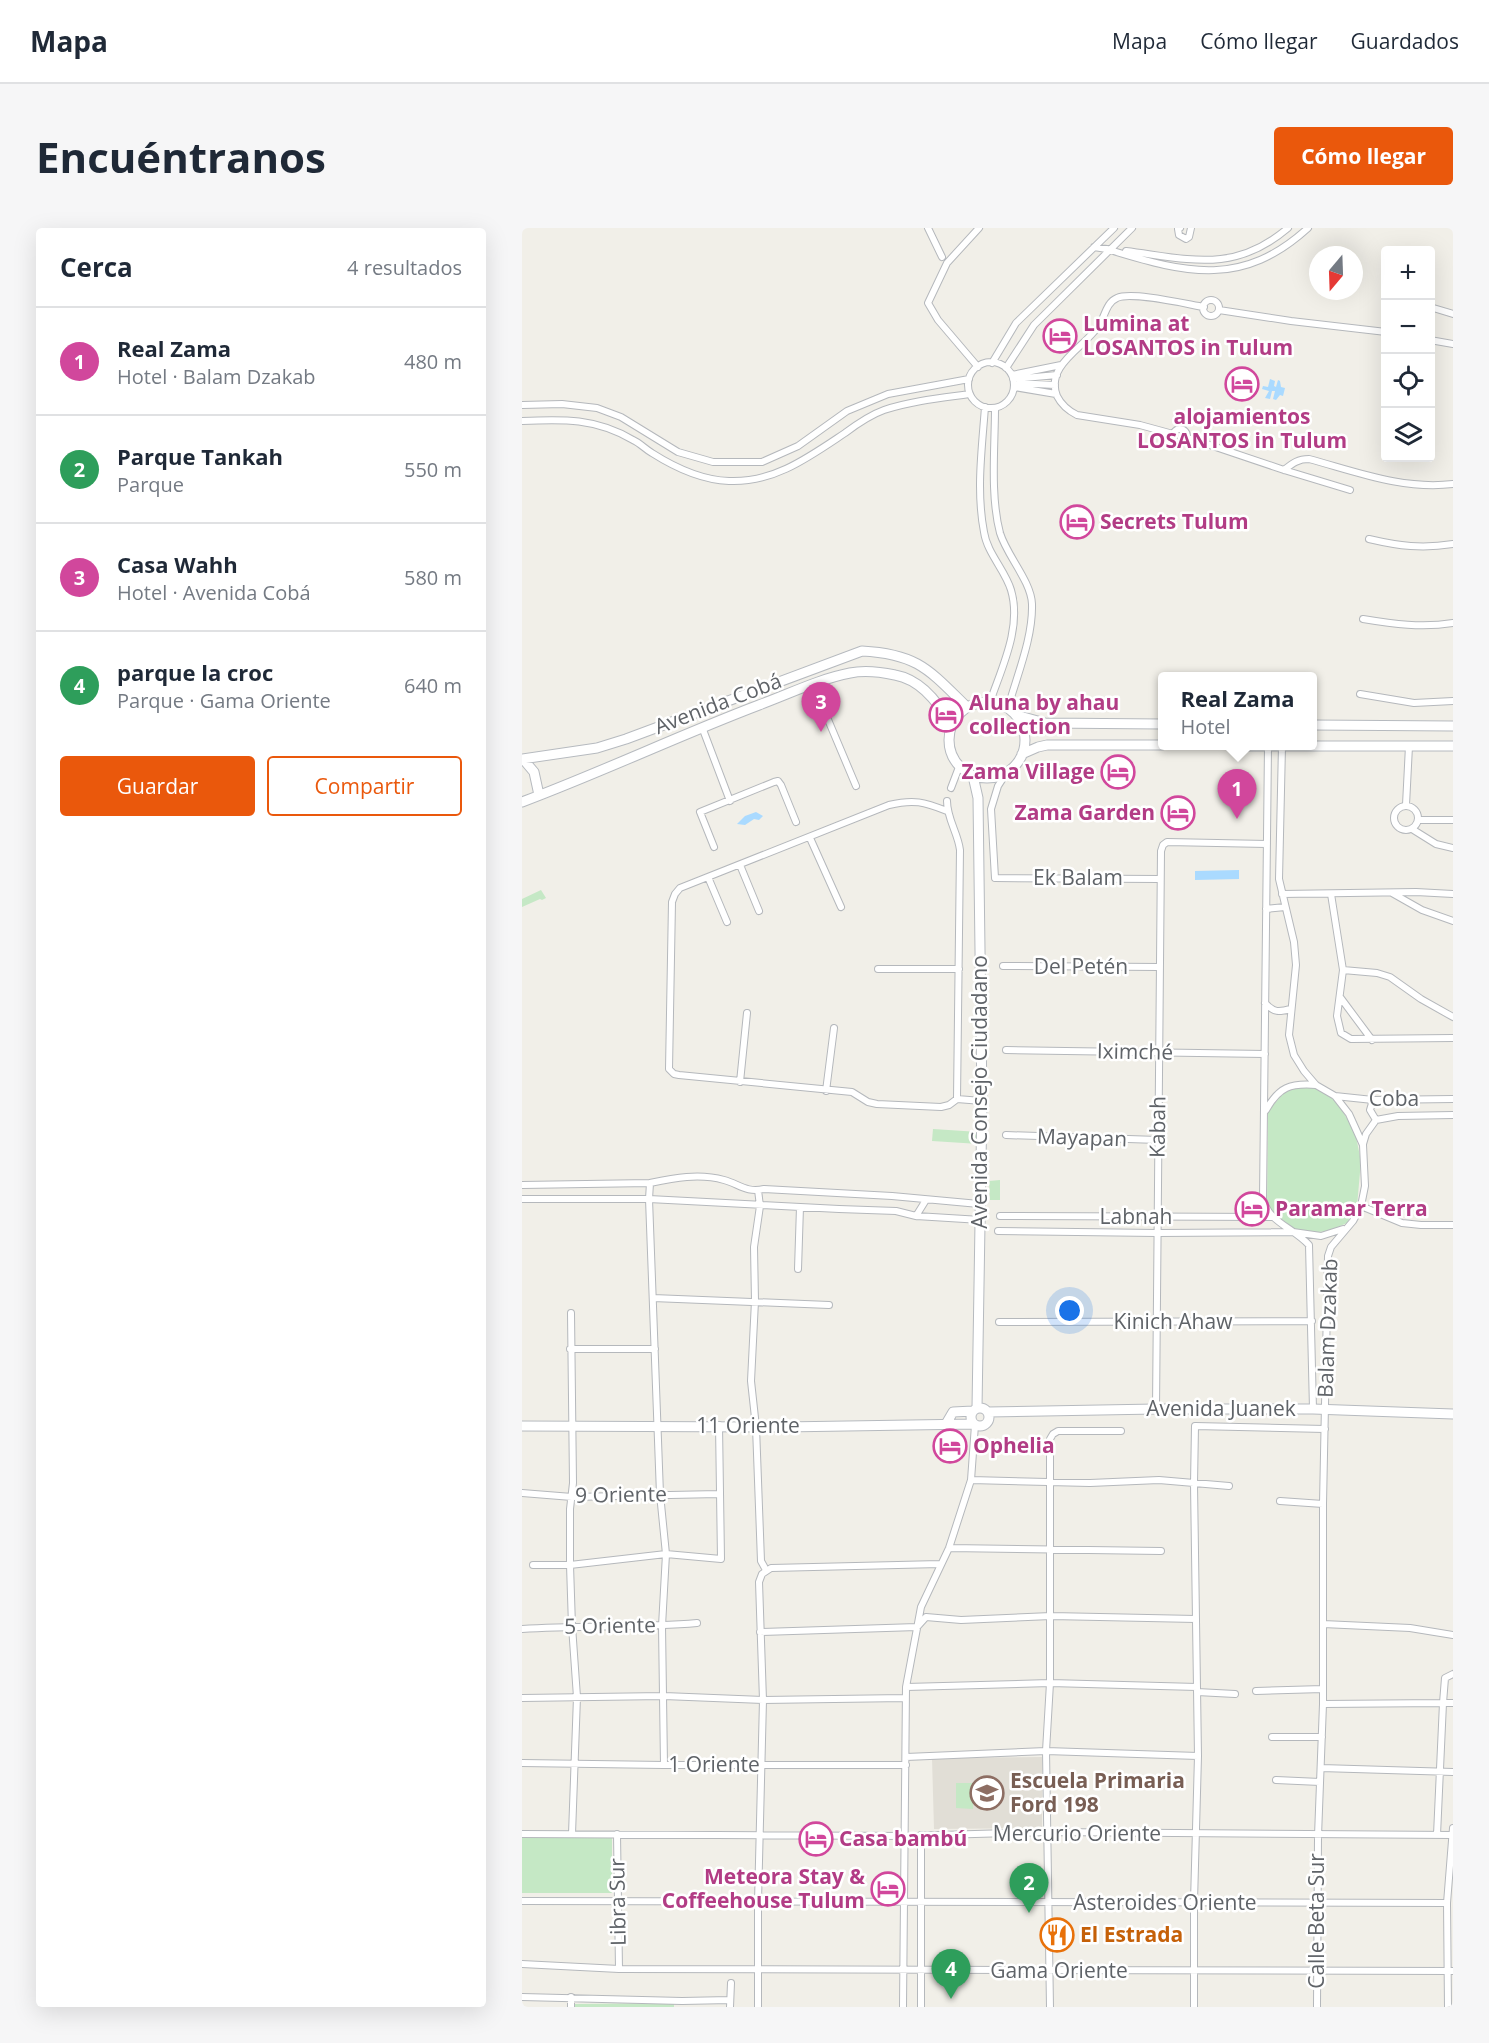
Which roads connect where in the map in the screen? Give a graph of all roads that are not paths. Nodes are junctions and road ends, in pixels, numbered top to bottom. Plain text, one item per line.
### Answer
1 (928, 228) edge
2 (980, 228) edge
3 (1114, 228) edge
4 (1132, 228) edge
5 (1180, 228) edge
6 (1191, 228) edge
7 (1288, 228) edge
8 (1308, 228) edge
9 (1094, 247) junction
10 (1110, 250) junction
11 (942, 257) dead end
12 (1204, 307) junction
13 (1435, 308) edge
14 (1219, 310) junction
15 (1453, 314) edge
16 (1381, 331) edge
17 (1435, 341) edge
18 (1453, 344) edge
19 (992, 363) junction
20 (1061, 365) junction
21 (978, 367) junction
22 (1006, 368) junction
23 (1057, 375) junction
24 (969, 379) junction
25 (1013, 381) junction
26 (1055, 385) junction
27 (970, 394) junction
28 (1056, 394) junction
29 (522, 405) edge
30 (985, 407) junction
31 (995, 408) junction
32 (522, 421) edge
33 (1284, 470) junction
34 (1453, 484) edge
35 (1350, 490) dead end
36 (1369, 539) dead end
37 (1453, 544) edge
38 (1363, 619) dead end
39 (1453, 623) edge
40 (813, 684) junction
41 (1360, 694) dead end
42 (1453, 701) edge
43 (990, 702) junction
44 (967, 707) junction
45 (1008, 708) junction
46 (1016, 715) junction
47 (1158, 724) edge
48 (1317, 725) edge
49 (951, 726) junction
50 (1453, 726) edge
51 (702, 727) junction
52 (1158, 745) edge
53 (1317, 746) edge
54 (1409, 746) junction
55 (1453, 746) edge
56 (1268, 750) edge
57 (1282, 750) edge
58 (1022, 754) junction
59 (522, 759) edge
60 (959, 767) junction
61 (1007, 772) junction
62 (973, 776) junction
63 (856, 786) dead end
64 (951, 788) dead end
65 (539, 795) junction
66 (730, 801) junction
67 (947, 801) dead end
68 (522, 802) edge
69 (1407, 805) junction
70 (947, 812) junction
71 (1419, 820) junction
72 (1453, 820) edge
73 (796, 822) dead end
74 (1412, 829) junction
75 (810, 838) junction
76 (1267, 843) junction
77 (714, 847) dead end
78 (1453, 848) edge
79 (740, 865) junction
80 (708, 877) junction
81 (1160, 879) junction
82 (1392, 893) junction
83 (1282, 894) junction
84 (1331, 894) junction
85 (1453, 894) edge
86 (841, 907) dead end
87 (1285, 907) junction
88 (1266, 909) junction
89 (759, 911) dead end
90 (1453, 921) edge
91 (727, 922) dead end
92 (1003, 966) dead end
93 (1159, 967) junction
94 (878, 969) dead end
95 (959, 969) junction
96 (1343, 970) junction
97 (1340, 996) junction
98 (1265, 1002) junction
99 (1291, 1009) junction
100 (747, 1013) dead end
101 (1453, 1017) edge
102 (834, 1028) dead end
103 (1453, 1038) edge
104 (1372, 1040) junction
105 (1006, 1050) dead end
106 (1159, 1052) junction
107 (1265, 1054) junction
108 (740, 1082) junction
109 (1316, 1085) junction
110 (826, 1091) junction
111 (1335, 1096) junction
112 (957, 1099) junction
113 (1453, 1099) edge
114 (1373, 1100) junction
115 (982, 1101) junction
116 (1266, 1111) junction
117 (1453, 1115) edge
118 (1376, 1120) junction
119 (1006, 1135) dead end
120 (1158, 1140) junction
121 (1363, 1145) junction
122 (650, 1183) junction
123 (522, 1185) edge
124 (542, 1185) junction
125 (742, 1189) junction
126 (758, 1190) junction
127 (840, 1194) junction
128 (892, 1196) junction
129 (649, 1198) junction
130 (522, 1199) edge
131 (543, 1199) junction
132 (926, 1200) junction
133 (735, 1203) junction
134 (979, 1204) junction
135 (760, 1206) junction
136 (1361, 1206) junction
137 (800, 1207) junction
138 (838, 1209) junction
139 (896, 1211) junction
140 (916, 1216) junction
141 (1000, 1216) dead end
142 (1157, 1217) junction
143 (1273, 1217) junction
144 (981, 1220) junction
145 (1453, 1225) edge
146 (1347, 1228) junction
147 (998, 1231) dead end
148 (1293, 1232) junction
149 (1157, 1233) junction
150 (798, 1269) dead end
151 (653, 1298) junction
152 (755, 1301) junction
153 (829, 1305) dead end
154 (571, 1313) dead end
155 (1312, 1321) junction
156 (999, 1322) dead end
157 (1156, 1322) junction
158 (570, 1348) junction
159 (656, 1349) junction
160 (1156, 1409) junction
161 (1313, 1409) junction
162 (975, 1410) junction
163 (1326, 1410) junction
164 (988, 1412) junction
165 (1453, 1414) edge
166 (946, 1424) junction
167 (975, 1424) junction
168 (719, 1425) junction
169 (522, 1426) edge
170 (572, 1426) junction
171 (658, 1426) junction
172 (756, 1427) junction
173 (1325, 1429) junction
174 (1121, 1431) dead end
175 (971, 1480) junction
176 (1051, 1483) junction
177 (1194, 1484) junction
178 (1229, 1486) dead end
179 (522, 1493) edge
180 (660, 1494) junction
181 (719, 1494) junction
182 (572, 1497) junction
183 (1280, 1501) dead end
184 (1323, 1504) junction
185 (949, 1548) junction
186 (1050, 1549) junction
187 (1161, 1551) dead end
188 (666, 1554) junction
189 (940, 1564) junction
190 (533, 1565) dead end
191 (570, 1565) junction
192 (766, 1570) junction
193 (1051, 1616) junction
194 (1196, 1619) junction
195 (697, 1623) dead end
196 (1323, 1624) junction
197 (572, 1626) junction
198 (662, 1626) junction
199 (917, 1627) junction
200 (522, 1629) edge
201 (760, 1632) junction
202 (1453, 1635) edge
203 (1453, 1674) edge
204 (1050, 1683) junction
205 (906, 1687) junction
206 (1323, 1689) junction
207 (1197, 1690) junction
208 (1256, 1691) dead end
209 (1234, 1694) dead end
210 (664, 1696) junction
211 (577, 1697) junction
212 (522, 1698) edge
213 (905, 1698) junction
214 (763, 1700) junction
215 (1443, 1703) junction
216 (1453, 1703) edge
217 (1323, 1704) junction
218 (1272, 1737) dead end
219 (1322, 1737) junction
220 (1046, 1751) junction
221 (1198, 1755) junction
222 (906, 1757) junction
223 (522, 1763) edge
224 (576, 1763) junction
225 (664, 1765) junction
226 (761, 1765) junction
227 (906, 1765) junction
228 (1321, 1768) junction
229 (1440, 1771) junction
230 (1453, 1772) edge
231 (1276, 1780) dead end
232 (1320, 1782) junction
233 (1453, 1828) edge
234 (1048, 1832) junction
235 (1196, 1833) junction
236 (522, 1834) edge
237 (573, 1834) junction
238 (617, 1834) junction
239 (921, 1835) junction
240 (1437, 1835) junction
241 (1453, 1835) edge
242 (761, 1836) junction
243 (906, 1836) junction
244 (1318, 1836) junction
245 (522, 1901) edge
246 (618, 1901) junction
247 (903, 1901) junction
248 (921, 1901) junction
249 (758, 1902) junction
250 (1194, 1902) junction
251 (1317, 1902) junction
252 (1048, 1903) junction
253 (1447, 1903) junction
254 (522, 1964) edge
255 (758, 1968) junction
256 (619, 1969) junction
257 (903, 1970) junction
258 (921, 1970) junction
259 (1194, 1970) junction
260 (1048, 1971) junction
261 (1317, 1971) junction
262 (1450, 1971) edge
263 (731, 1983) dead end
264 (571, 1996) junction
265 (522, 1997) edge
266 (682, 2004) edge
267 (730, 2004) edge
268 (571, 2007) edge
269 (758, 2007) edge
270 (903, 2007) edge
271 (921, 2007) edge
272 (1050, 2007) edge
273 (1194, 2007) edge
274 (1317, 2007) edge
275 (1448, 2007) edge

1 - 11 street
2 - 21 street
3 - 9 street
4 - 10 street
5 - 6 street
7 - 10 street
8 - 10 street
9 - 10 street
9 - 19 street
10 - 22 street
12 - 14 street
12 - 14 street
12 - 20 street
13 - 15 street
14 - 16 street
17 - 18 street
19 - 21 street
19 - 22 street
20 - 23 street
20 - 25 street
21 - 24 street
22 - 25 street
23 - 25 street
23 - 26 street
24 - 27 street
24 - 29 street
25 - 26 street
25 - 28 street
25 - 31 street
26 - 28 street
27 - 30 street
27 - 32 street
28 - 33 street
30 - 31 street
30 - 43 street
31 - 45 street
33 - 34 street
33 - 35 street
36 - 37 street
38 - 39 street
40 - 49 street, Avenida Cobá
40 - 51 street, Avenida Cobá
40 - 63 street
41 - 42 street
43 - 44 street
43 - 45 street
44 - 49 street
44 - 59 street, Avenida Cobá
45 - 46 street
46 - 47 street
46 - 58 street
48 - 50 street
49 - 60 street
51 - 65 street, Avenida Cobá
51 - 66 street
52 - 58 street
53 - 54 street
54 - 55 street
54 - 69 street
56 - 76 street
57 - 83 street, Balam Dzakab
58 - 61 street
59 - 65 street
60 - 62 street
60 - 64 street
61 - 62 street
61 - 81 street, Ek Balam
62 - 115 street, Avenida Consejo Ciudadano
65 - 68 street, Avenida Cobá
66 - 73 street
66 - 77 street
67 - 70 street
69 - 71 street
69 - 74 street
70 - 75 street
70 - 95 street
71 - 72 street
71 - 74 street
74 - 78 street
75 - 79 street
75 - 86 street
76 - 81 street, Kabah
76 - 88 street
79 - 80 street
79 - 89 street
80 - 91 street
80 - 108 street
81 - 93 street, Kabah
82 - 84 street
82 - 85 street
82 - 90 street
83 - 84 street
83 - 87 street, Balam Dzakab
84 - 96 street
87 - 88 street
87 - 99 street, Balam Dzakab
88 - 98 street
92 - 93 street, Del Petén
93 - 106 street, Kabah
94 - 95 street
95 - 112 street
96 - 97 street
96 - 101 street
97 - 104 street
97 - 104 street
98 - 99 street
98 - 107 street
99 - 109 street, Balam Dzakab
100 - 108 street
102 - 110 street
103 - 104 street
105 - 106 street, Iximché
106 - 107 street, Iximché
106 - 120 street, Kabah
107 - 116 street
108 - 110 street
109 - 111 street, Balam Dzakab
109 - 116 street
110 - 112 street
111 - 114 street, Coba
111 - 121 street, Balam Dzakab
112 - 115 street
113 - 114 street, Coba
114 - 118 street
115 - 134 street, Avenida Consejo Ciudadano
116 - 143 street
117 - 118 street
118 - 121 street
119 - 120 street, Mayapan
120 - 142 street, Kabah
121 - 136 street, Balam Dzakab
122 - 124 street
122 - 125 street
122 - 129 street
123 - 124 street
124 - 131 street
125 - 126 street
125 - 133 street
126 - 127 street
126 - 135 street
127 - 128 street
127 - 138 street
128 - 132 street
128 - 139 street
129 - 131 street
129 - 133 street
129 - 151 street
130 - 131 street
132 - 134 street
132 - 140 street
133 - 135 street
134 - 144 street, Avenida Consejo Ciudadano
135 - 137 street
135 - 152 street
136 - 145 street
136 - 146 street, Balam Dzakab
137 - 138 street
137 - 150 street
138 - 139 street
139 - 140 street
140 - 144 street
141 - 142 street, Labnah
142 - 143 street, Labnah
142 - 149 street, Kabah
143 - 148 street
144 - 162 street, Avenida Consejo Ciudadano
146 - 148 street
146 - 163 street, Balam Dzakab
147 - 149 street
148 - 149 street
148 - 155 street
149 - 157 street, Kabah
151 - 152 street
151 - 159 street
152 - 153 street
152 - 172 street
154 - 158 street
155 - 157 street, Kinich Ahaw
155 - 161 street
156 - 157 street, Kinich Ahaw
157 - 160 street, Kabah
158 - 159 street
158 - 170 street
159 - 171 street
160 - 161 street, Avenida Juanek
160 - 164 street, Avenida Juanek
161 - 163 street, Avenida Juanek
162 - 164 street
162 - 166 street
162 - 167 street
163 - 165 street, Avenida Juanek
163 - 173 street, Balam Dzakab
164 - 167 street
166 - 167 street, 11 Oriente
166 - 172 street, 11 Oriente
167 - 175 street
168 - 171 street, 11 Oriente
168 - 172 street, 11 Oriente
168 - 181 street
169 - 170 street, 11 Oriente
170 - 171 street, 11 Oriente
170 - 182 street
171 - 180 street
172 - 192 street
173 - 177 street
173 - 184 street, Balam Dzakab
174 - 176 street
175 - 176 street
175 - 185 street
176 - 177 street
176 - 186 street
177 - 178 street
177 - 194 street
179 - 182 street, 9 Oriente
180 - 181 street, 9 Oriente
180 - 182 street, 9 Oriente
180 - 188 street
181 - 188 street
182 - 191 street
183 - 184 street
184 - 196 street, Balam Dzakab
185 - 186 street
185 - 189 street
186 - 187 street
186 - 193 street
188 - 191 street
188 - 198 street
189 - 192 street
189 - 199 street
190 - 191 street
191 - 197 street
192 - 201 street
193 - 194 street
193 - 199 street
193 - 204 street
194 - 207 street
195 - 198 street, 5 Oriente
196 - 202 street
196 - 206 street, Calle Beta Sur
197 - 198 street, 5 Oriente
197 - 200 street, 5 Oriente
197 - 211 street
198 - 210 street
199 - 201 street
199 - 205 street
201 - 214 street
203 - 215 street
204 - 205 street
204 - 207 street
204 - 220 street
205 - 213 street
206 - 208 street
206 - 217 street, Calle Beta Sur
207 - 209 street
207 - 221 street
210 - 211 street
210 - 214 street
210 - 225 street
211 - 212 street
211 - 224 street
213 - 214 street
213 - 222 street
214 - 226 street
215 - 216 street
215 - 217 street
215 - 229 street
217 - 219 street, Calle Beta Sur
218 - 219 street
219 - 228 street, Calle Beta Sur
220 - 221 street
220 - 222 street
220 - 234 street
221 - 235 street
222 - 227 street
223 - 224 street, 1 Oriente
224 - 225 street, 1 Oriente
224 - 237 street
225 - 226 street, 1 Oriente
226 - 227 street, 1 Oriente
226 - 242 street
227 - 243 street
228 - 229 street
228 - 232 street, Calle Beta Sur
229 - 230 street
229 - 240 street
231 - 232 street
232 - 244 street, Calle Beta Sur
233 - 241 street
234 - 235 street, Mercurio Oriente
234 - 239 street, Mercurio Oriente
234 - 252 street
235 - 244 street, Mercurio Oriente
235 - 250 street
236 - 237 street, Mercurio Oriente
237 - 238 street, Mercurio Oriente
238 - 242 street, Mercurio Oriente
238 - 246 street, Libra Sur
239 - 243 street, Mercurio Oriente
239 - 248 street
240 - 241 street, Mercurio Oriente
240 - 244 street, Mercurio Oriente
241 - 253 street
242 - 243 street, Mercurio Oriente
242 - 249 street
243 - 247 street
244 - 251 street, Calle Beta Sur
245 - 246 street, Asteroides Oriente
246 - 249 street, Asteroides Oriente
246 - 256 street, Libra Sur
247 - 248 street, Asteroides Oriente
247 - 249 street, Asteroides Oriente
247 - 257 street
248 - 252 street, Asteroides Oriente
248 - 258 street
249 - 255 street
250 - 251 street, Asteroides Oriente
250 - 252 street, Asteroides Oriente
250 - 259 street
251 - 253 street, Asteroides Oriente
251 - 261 street, Calle Beta Sur
252 - 260 street
253 - 262 street
254 - 256 street, Gama Oriente
255 - 256 street, Gama Oriente
255 - 257 street, Gama Oriente
255 - 269 street
257 - 258 street, Gama Oriente
257 - 270 street
258 - 260 street, Gama Oriente
258 - 271 street
259 - 260 street, Gama Oriente
259 - 261 street, Gama Oriente
259 - 273 street
260 - 272 street
261 - 262 street, Gama Oriente
261 - 274 street, Calle Beta Sur
262 - 275 street
263 - 267 street
264 - 265 street
264 - 266 street
264 - 268 street
266 - 267 street

